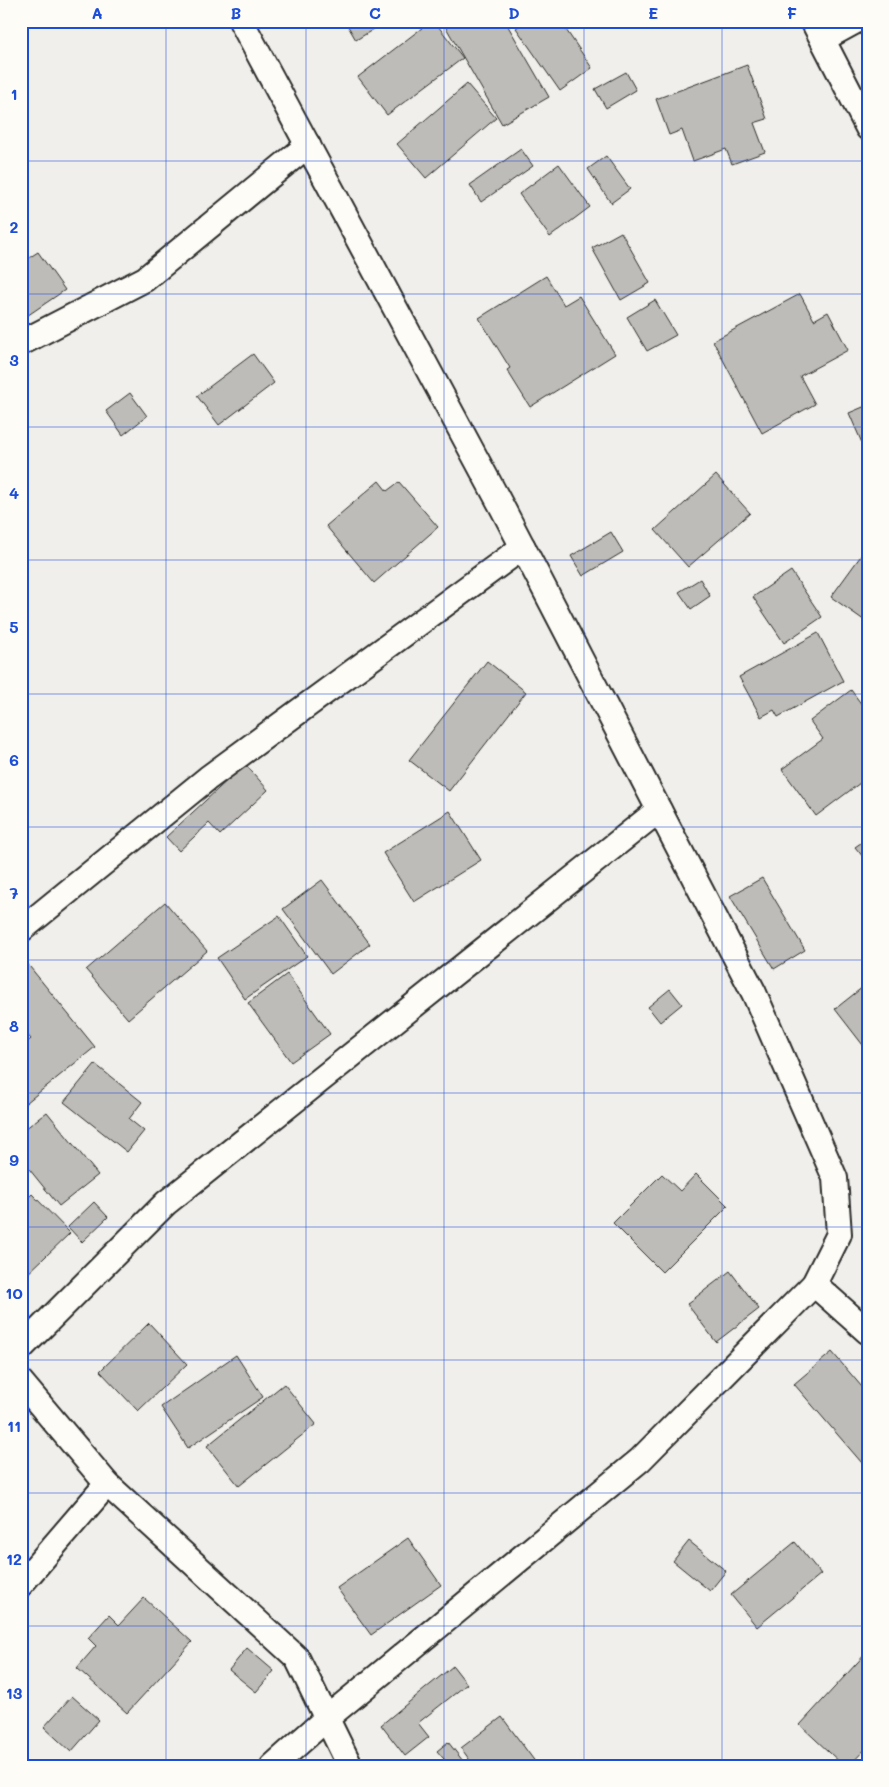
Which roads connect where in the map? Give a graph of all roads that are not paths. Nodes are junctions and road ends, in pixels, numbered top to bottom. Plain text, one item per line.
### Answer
1 (241, 21) edge
2 (856, 21) edge
3 (818, 30) edge
4 (868, 128) edge
5 (308, 145) junction
6 (21, 343) edge
7 (523, 547) junction
8 (660, 810) junction
9 (21, 930) edge
10 (814, 1284) junction
11 (868, 1332) edge
12 (21, 1348) edge
13 (21, 1382) edge
14 (107, 1484) junction
15 (21, 1584) edge
16 (327, 1718) junction
17 (273, 1766) edge
18 (350, 1766) edge

1 - 5 street
2 - 3 street
3 - 4 street
5 - 6 street
5 - 7 street
7 - 8 street
7 - 9 street
8 - 10 street
8 - 12 street
10 - 11 street
10 - 16 street
13 - 14 street
14 - 15 street
14 - 16 street
16 - 17 street
16 - 18 street

